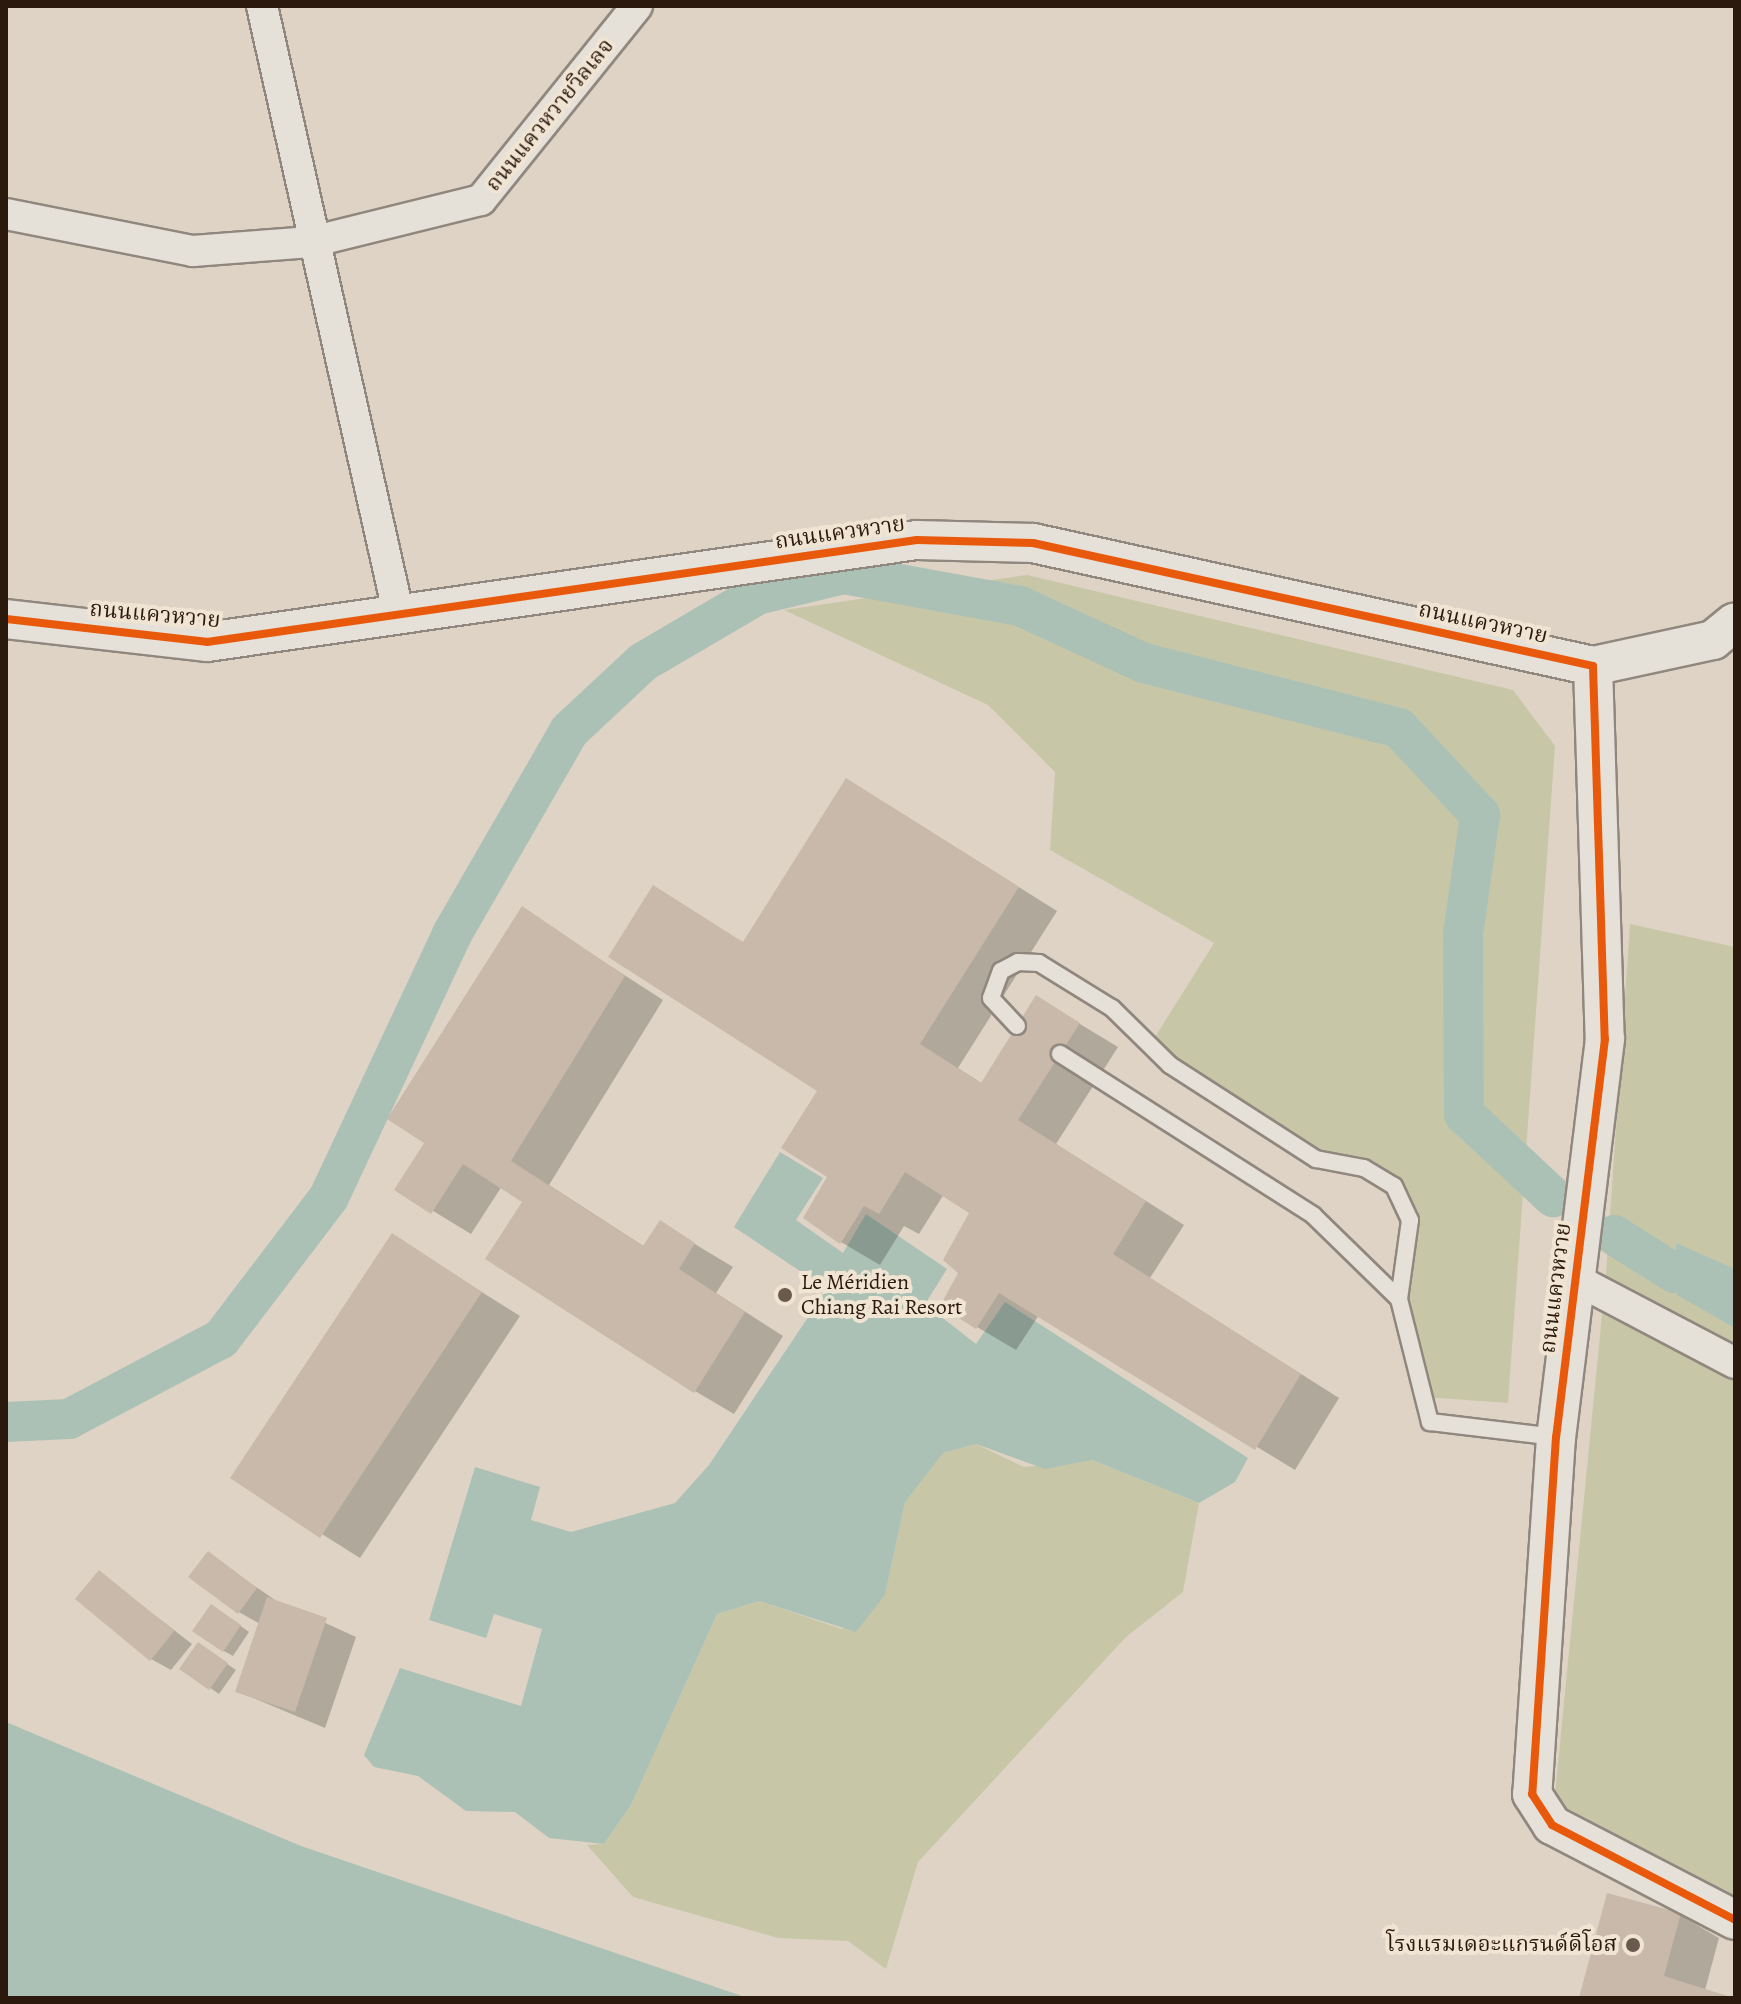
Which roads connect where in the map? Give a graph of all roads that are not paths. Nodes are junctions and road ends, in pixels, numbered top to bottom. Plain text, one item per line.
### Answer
1 (262, 6) edge
2 (637, 6) edge
3 (6, 214) edge
4 (311, 242) junction
5 (399, 616) junction
6 (6, 619) edge
7 (1735, 622) edge
8 (1593, 666) junction
9 (1017, 1026) dead end
10 (1060, 1054) dead end
11 (1575, 1279) junction
12 (1399, 1299) junction
13 (1735, 1363) edge
14 (1556, 1437) junction
15 (1735, 1920) edge

1 - 4 street
2 - 4 street, ถนนแควหวายวิลเลจ
3 - 4 street, ถนนแควหวายวิลเลจ
4 - 5 street
5 - 6 street, ถนนแควหวาย
5 - 8 street, ถนนแควหวาย
7 - 8 street
8 - 11 street, ถนนแควหวาย
9 - 12 lane
10 - 12 lane
11 - 13 street
11 - 14 street, ถนนแควหวาย
12 - 14 lane
14 - 15 street, ถนนแควหวาย

